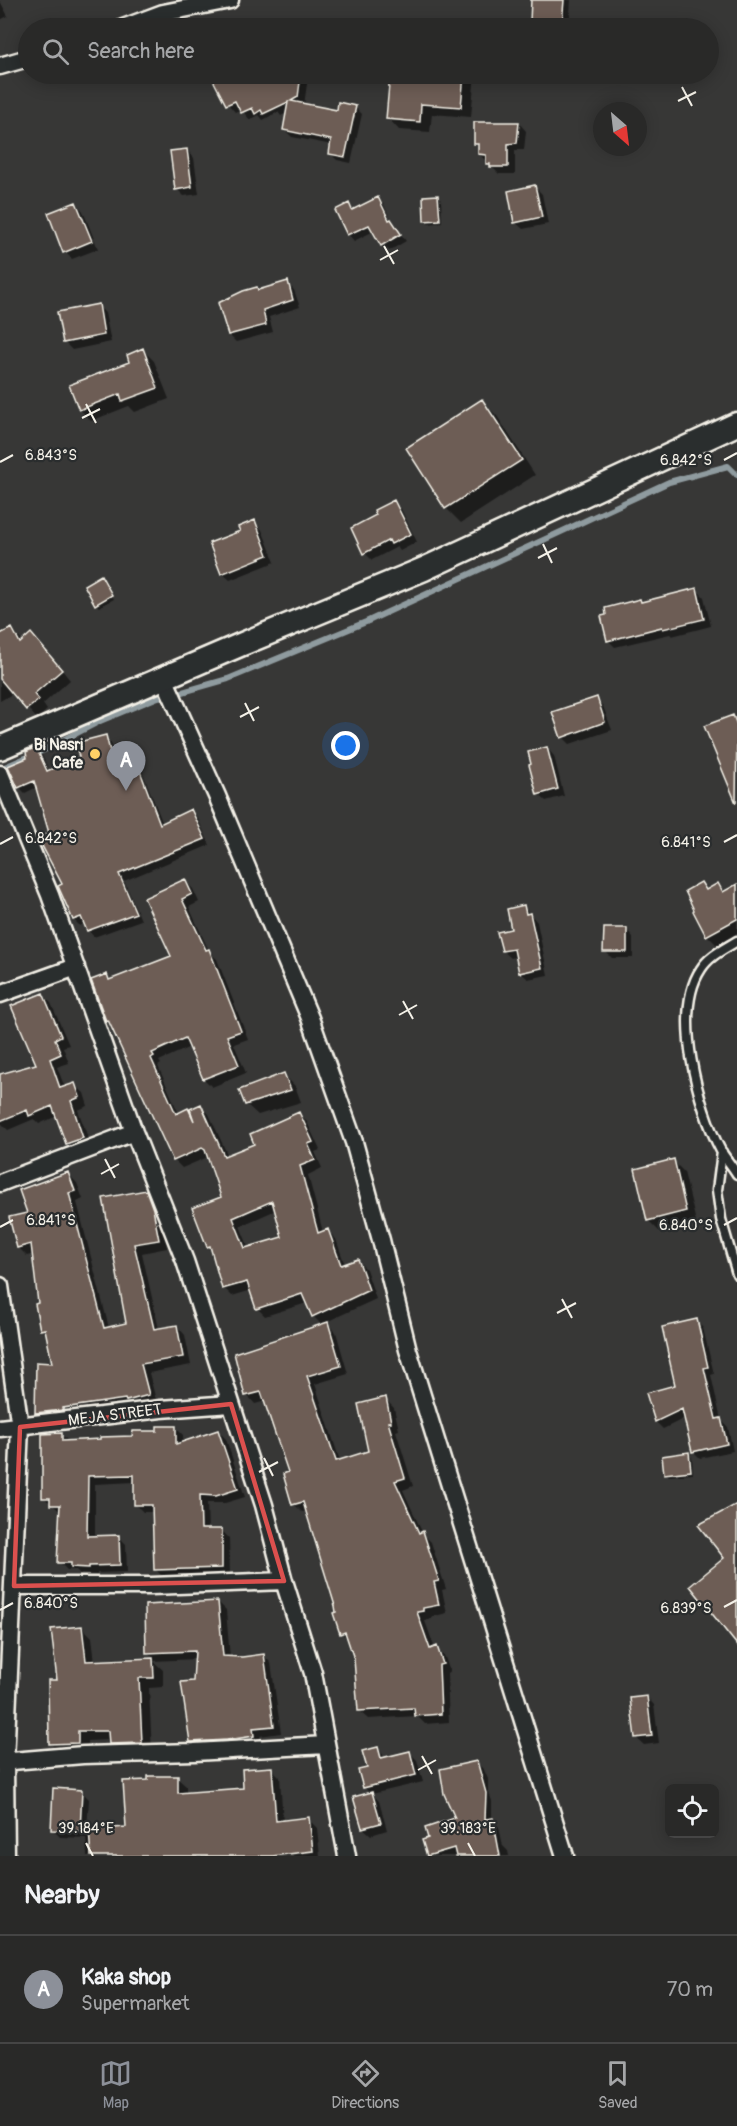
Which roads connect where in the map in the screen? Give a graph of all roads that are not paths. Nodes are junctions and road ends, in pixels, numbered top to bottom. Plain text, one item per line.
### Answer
1 (230, 0) edge
2 (162, 6) edge
3 (141, 18) edge
4 (18, 61) edge
5 (0, 66) edge
6 (737, 424) edge
7 (164, 678) junction
8 (0, 748) edge
9 (0, 774) edge
10 (737, 941) edge
11 (75, 967) junction
12 (0, 994) edge
13 (134, 1132) junction
14 (722, 1152) junction
15 (737, 1174) edge
16 (0, 1183) edge
17 (737, 1274) edge
18 (0, 1286) edge
19 (231, 1404) junction
20 (20, 1427) junction
21 (0, 1428) edge
22 (284, 1581) junction
23 (14, 1586) junction
24 (326, 1744) junction
25 (3, 1762) edge
26 (6, 1856) edge
27 (347, 1856) edge
28 (565, 1856) edge

1 - 2 street
2 - 3 street
4 - 5 street
6 - 7 main road
7 - 8 main road
7 - 28 street
9 - 11 street
10 - 14 lane
11 - 12 street
11 - 13 street
13 - 16 street
13 - 19 street
14 - 15 lane
14 - 17 lane
18 - 20 street
19 - 20 street, MEJA STREET
19 - 22 street
20 - 21 street, MEJA STREET
20 - 23 street
22 - 23 street
22 - 24 street
23 - 25 street
24 - 25 street
24 - 27 street
25 - 26 street

